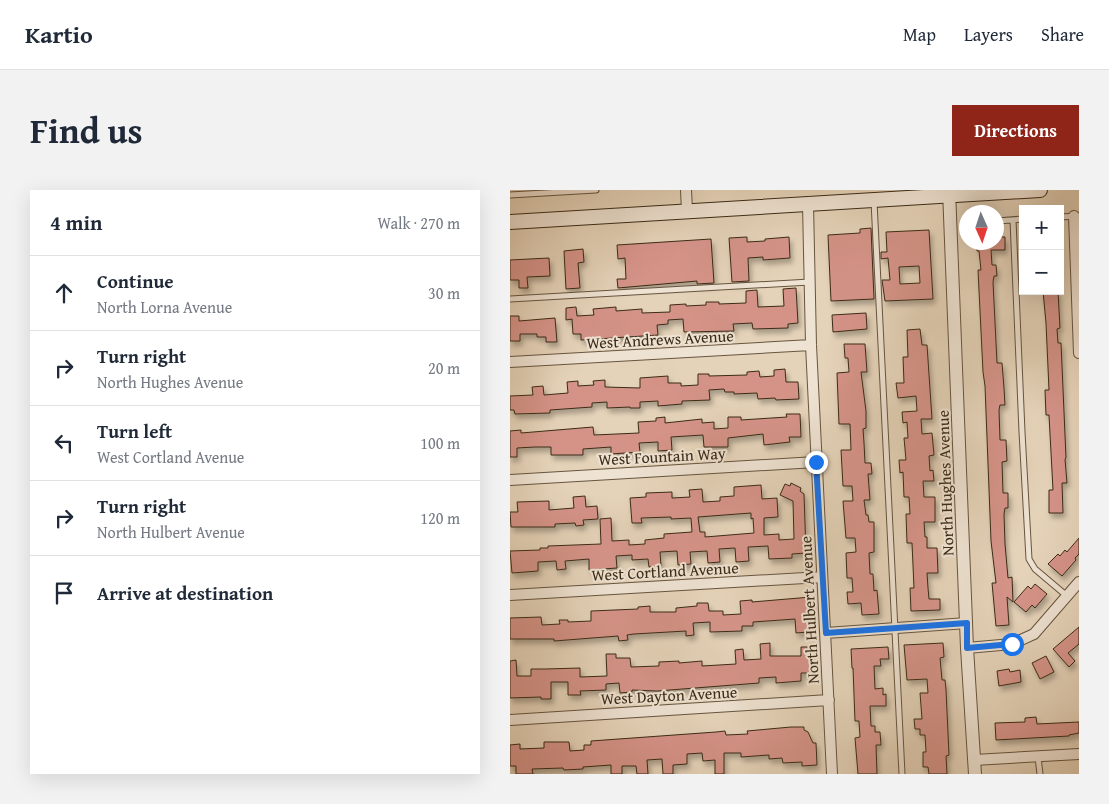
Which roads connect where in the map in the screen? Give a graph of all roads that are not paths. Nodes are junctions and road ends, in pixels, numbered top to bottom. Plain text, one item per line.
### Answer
1 (596, 190) edge
2 (686, 190) edge
3 (1040, 190) edge
4 (949, 192) edge
5 (510, 195) edge
6 (874, 200) junction
7 (808, 204) junction
8 (688, 211) junction
9 (1077, 216) edge
10 (1064, 217) edge
11 (1019, 219) edge
12 (1004, 220) edge
13 (1013, 220) junction
14 (510, 222) edge
15 (810, 282) junction
16 (510, 299) edge
17 (811, 345) junction
18 (1079, 353) edge
19 (510, 362) edge
20 (816, 462) junction
21 (510, 480) edge
22 (822, 577) junction
23 (1079, 582) edge
24 (510, 595) edge
25 (1067, 596) junction
26 (967, 623) junction
27 (895, 628) junction
28 (826, 633) junction
29 (967, 648) junction
30 (829, 700) junction
31 (510, 720) edge
32 (1079, 754) edge
33 (1038, 756) junction
34 (974, 760) junction
35 (832, 774) edge
36 (902, 774) edge
37 (975, 774) edge
38 (1040, 774) edge

1 - 5 lane
2 - 8 street
3 - 4 main road
4 - 6 main road
4 - 26 street, North Hughes Avenue
6 - 7 main road
6 - 27 lane
7 - 8 main road
7 - 15 street, North Hulbert Avenue
8 - 14 main road
9 - 10 lane
9 - 18 street
11 - 13 lane
12 - 13 lane
13 - 25 lane
15 - 16 lane
15 - 17 street, North Hulbert Avenue
17 - 19 street, West Andrews Avenue
17 - 20 street, North Hulbert Avenue
20 - 21 street, West Fountain Way
20 - 22 street, North Hulbert Avenue
22 - 24 street, West Cortland Avenue
22 - 28 street, North Hulbert Avenue
23 - 25 street
25 - 29 street
26 - 27 street
26 - 29 street, North Hughes Avenue
27 - 28 street
27 - 36 lane
28 - 30 street, North Hulbert Avenue
29 - 34 street, North Hughes Avenue
30 - 31 street, West Dayton Avenue
30 - 35 street, North Hulbert Avenue
32 - 33 street
33 - 34 street
33 - 38 lane
34 - 37 street, North Hughes Avenue

